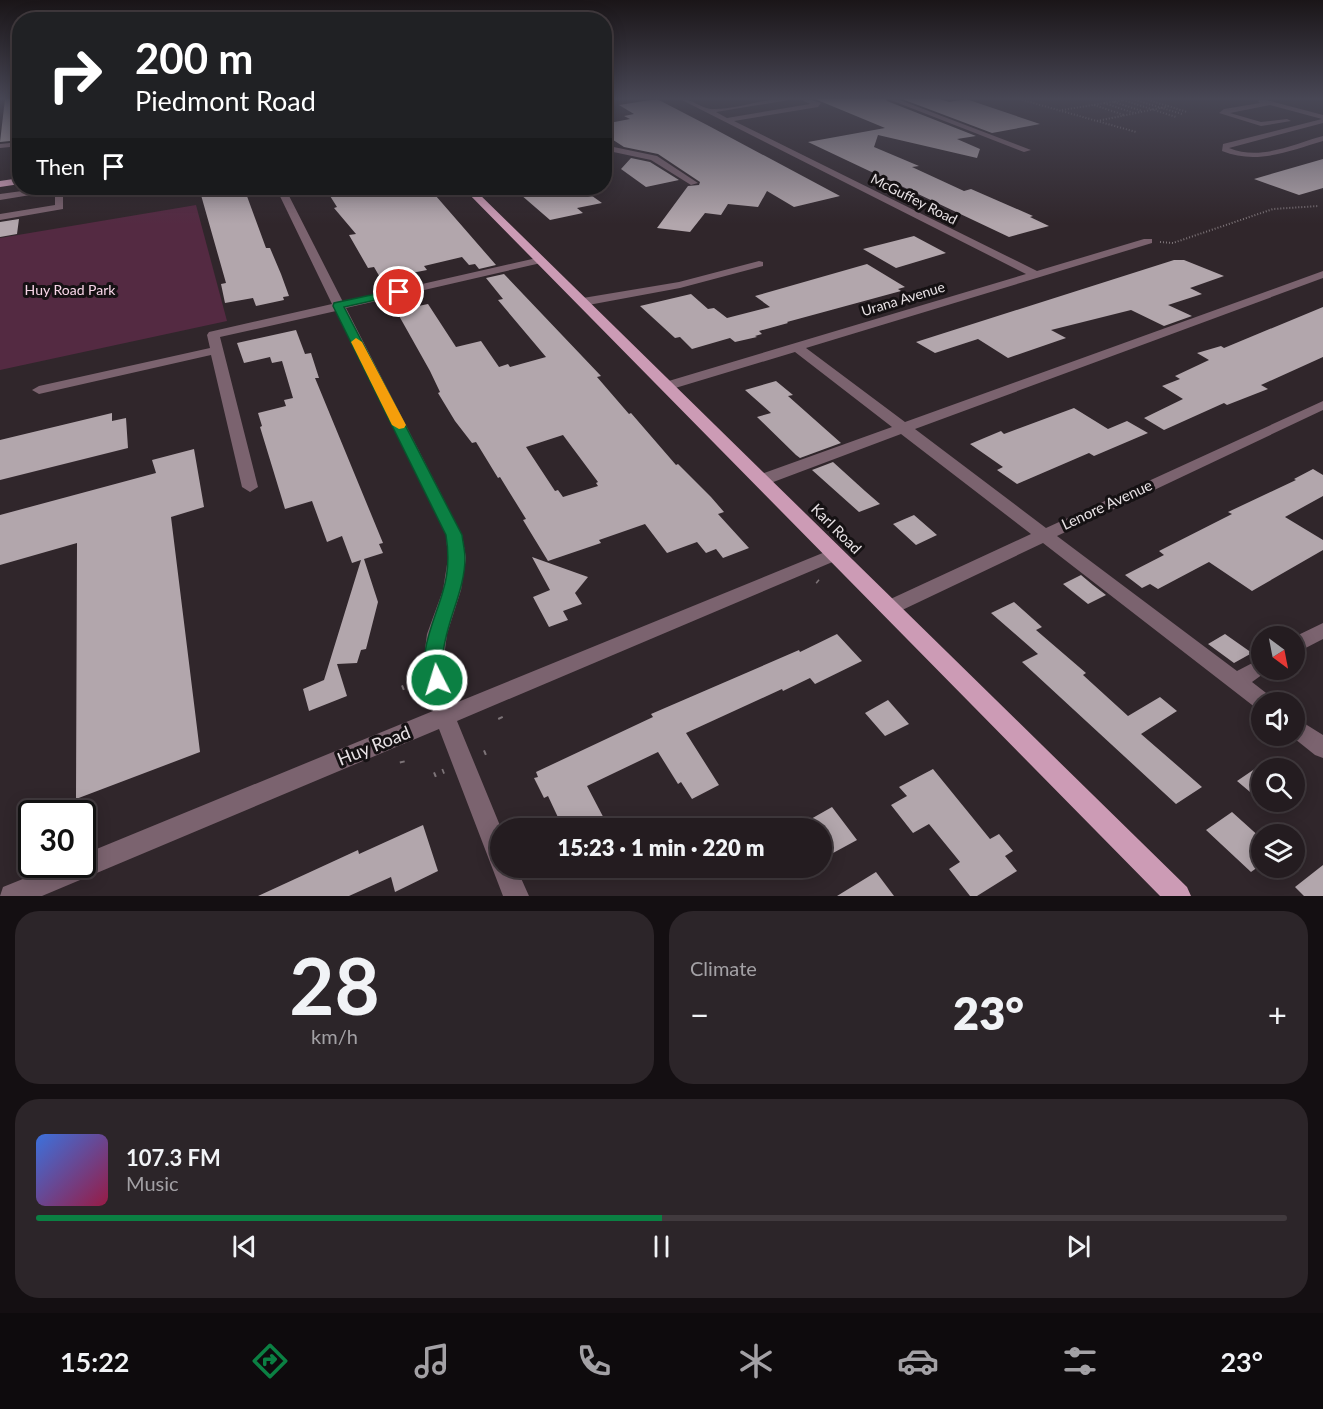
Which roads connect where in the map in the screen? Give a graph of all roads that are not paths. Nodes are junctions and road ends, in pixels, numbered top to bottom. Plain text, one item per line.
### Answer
1 (768, 141) edge
2 (1003, 141) edge
3 (1243, 141) edge
4 (1313, 141) edge
5 (612, 150) edge
6 (1027, 150) dead end
7 (694, 183) dead end
8 (59, 195) edge
9 (283, 195) edge
10 (475, 195) edge
11 (0, 217) edge
12 (1148, 241) road end
13 (541, 260) junction
14 (759, 264) dead end
15 (1323, 274) edge
16 (1036, 275) junction
17 (583, 302) junction
18 (338, 306) junction
19 (797, 347) junction
20 (216, 350) junction
21 (667, 386) junction
22 (39, 390) dead end
23 (1323, 405) edge
24 (904, 429) junction
25 (762, 480) junction
26 (250, 487) dead end
27 (1042, 535) junction
28 (836, 554) junction
29 (891, 607) junction
30 (1323, 630) edge
31 (1305, 641) edge
32 (1251, 673) edge
33 (1237, 681) junction
34 (1251, 692) edge
35 (445, 717) junction
36 (1305, 734) edge
37 (1323, 748) edge
38 (490, 830) edge
39 (509, 878) edge
40 (12, 896) edge
41 (516, 896) edge
42 (1178, 896) edge

1 - 16 street, McGuffey Road
2 - 6 street
3 - 4 street
5 - 7 street
8 - 11 street
9 - 18 street
10 - 13 main road, Karl Road
12 - 16 street, Urana Avenue
13 - 17 main road, Karl Road
13 - 18 street
14 - 17 street
15 - 24 street
16 - 19 street, Urana Avenue
17 - 21 main road, Karl Road
18 - 20 street
18 - 35 street
19 - 21 street, Urana Avenue
19 - 24 street
20 - 22 street
20 - 26 street
21 - 25 main road, Karl Road
23 - 27 street, Lenore Avenue
24 - 25 street
24 - 27 street
25 - 28 main road, Karl Road
27 - 29 street, Lenore Avenue
27 - 33 street
28 - 29 main road, Karl Road
28 - 35 street, Huy Road
29 - 42 main road, Karl Road
30 - 31 street
32 - 33 street
33 - 34 street
35 - 38 street
35 - 40 street, Huy Road
36 - 37 street
39 - 41 street

